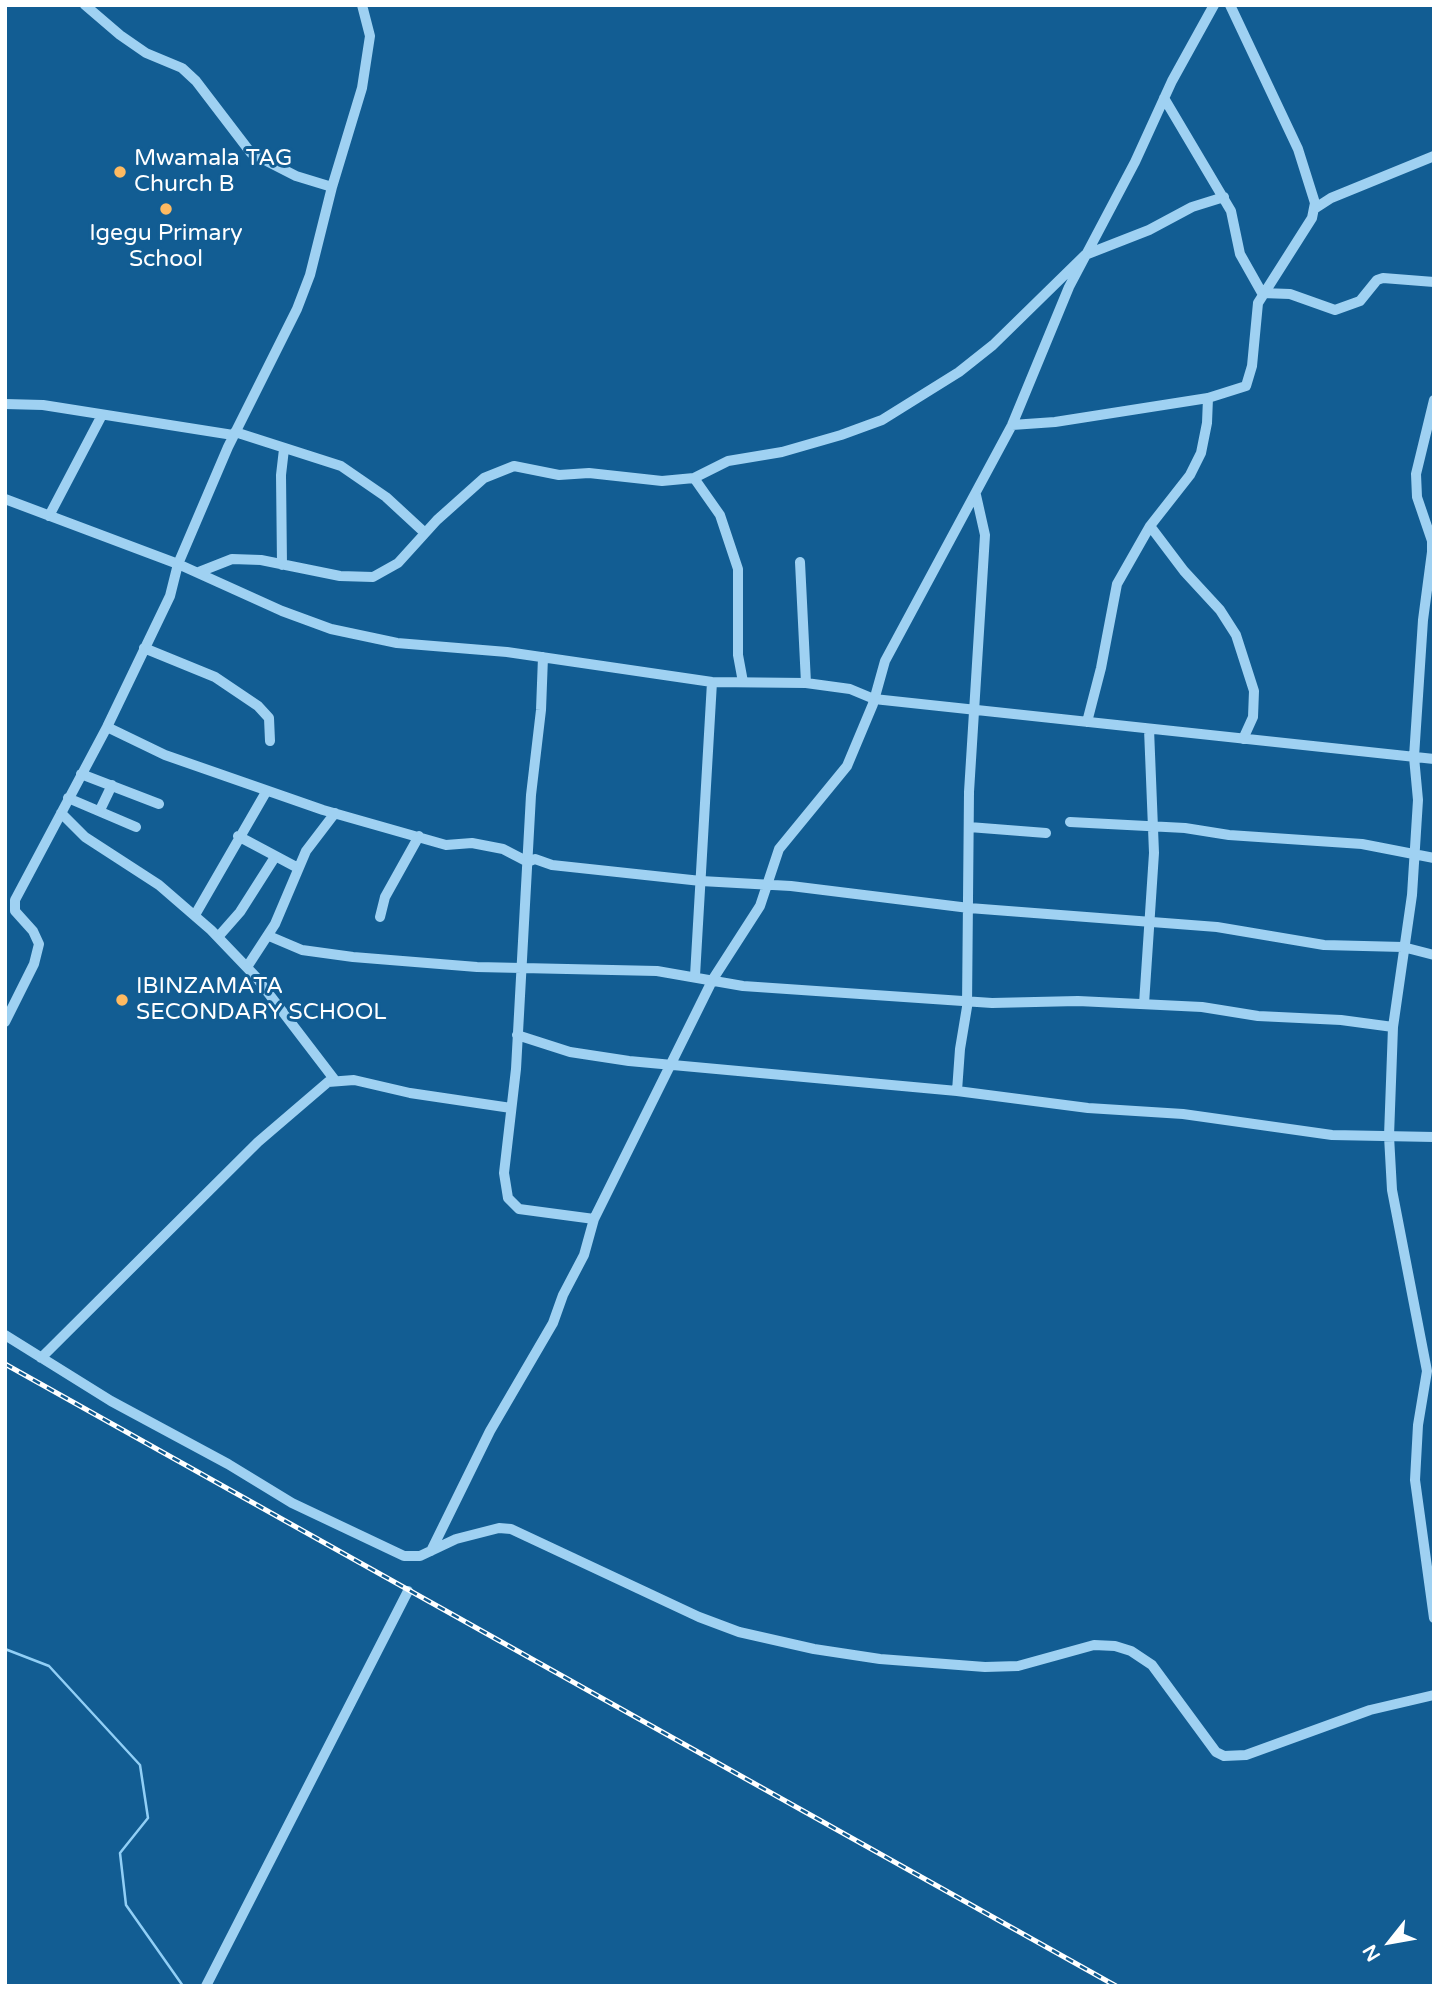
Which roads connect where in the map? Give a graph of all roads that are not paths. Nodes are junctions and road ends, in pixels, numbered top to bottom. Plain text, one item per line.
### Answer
1 (85, 5) edge
2 (362, 5) edge
3 (1214, 5) edge
4 (1230, 5) edge
5 (1164, 99) junction
6 (1434, 156) edge
7 (332, 187) junction
8 (1224, 197) junction
9 (1314, 209) junction
10 (1085, 255) junction
11 (1434, 282) edge
12 (1262, 293) junction
13 (1208, 398) junction
14 (1434, 400) edge
15 (5, 404) edge
16 (102, 415) junction
17 (1012, 425) junction
18 (234, 433) junction
19 (284, 449) junction
20 (694, 478) junction
21 (976, 495) junction
22 (5, 499) edge
23 (49, 516) junction
24 (1150, 526) junction
25 (425, 533) junction
26 (800, 562) dead end
27 (178, 564) junction
28 (282, 565) junction
29 (199, 572) junction
30 (144, 648) junction
31 (543, 657) junction
32 (712, 682) junction
33 (743, 682) junction
34 (806, 683) junction
35 (874, 699) junction
36 (974, 709) junction
37 (1087, 722) junction
38 (107, 727) junction
39 (1149, 729) junction
40 (1243, 739) junction
41 (270, 741) dead end
42 (1414, 757) junction
43 (1434, 759) edge
44 (81, 774) junction
45 (112, 785) junction
46 (265, 792) junction
47 (68, 798) junction
48 (159, 804) dead end
49 (100, 810) junction
50 (61, 813) junction
51 (335, 813) junction
52 (1070, 822) dead end
53 (136, 827) dead end
54 (969, 827) junction
55 (1154, 828) junction
56 (1046, 833) dead end
57 (238, 836) junction
58 (419, 836) junction
59 (1414, 855) junction
60 (275, 857) junction
61 (1434, 858) edge
62 (528, 862) junction
63 (298, 868) junction
64 (701, 881) junction
65 (765, 884) junction
66 (969, 908) junction
67 (10, 909) edge
68 (195, 915) junction
69 (380, 917) dead end
70 (1149, 920) junction
71 (269, 936) junction
72 (218, 937) junction
73 (1403, 947) junction
74 (1434, 956) edge
75 (247, 967) junction
76 (521, 967) junction
77 (695, 976) junction
78 (713, 979) junction
79 (967, 999) junction
80 (1144, 1004) junction
81 (5, 1022) edge
82 (1393, 1027) junction
83 (517, 1035) junction
84 (672, 1064) junction
85 (334, 1079) junction
86 (957, 1091) junction
87 (512, 1108) junction
88 (1389, 1136) junction
89 (1434, 1137) edge
90 (594, 1219) junction
91 (5, 1335) edge
92 (41, 1358) junction
93 (431, 1551) junction
94 (408, 1591) dead end
95 (1434, 1618) edge
96 (1434, 1695) edge
97 (206, 1986) edge

1 - 7 street
2 - 7 street
3 - 5 street
4 - 9 street
5 - 8 street
5 - 10 street
6 - 9 street
7 - 18 street
8 - 10 street
8 - 12 street
9 - 12 street
10 - 17 street
10 - 20 street
11 - 12 street
12 - 13 street
13 - 17 street
13 - 24 street
14 - 42 street
15 - 16 street
16 - 18 street
16 - 23 street
17 - 21 street
18 - 19 street
18 - 27 street
19 - 25 street
19 - 28 street
20 - 25 street
20 - 33 street
21 - 35 street
21 - 36 street
22 - 23 street
23 - 27 street
24 - 37 street
24 - 40 street
25 - 28 street
26 - 34 street
27 - 29 street
27 - 30 street
28 - 29 street
29 - 31 street
30 - 38 street
30 - 41 street
31 - 32 street
31 - 62 street
32 - 33 street
32 - 64 street
33 - 34 street
34 - 35 street
35 - 36 street
35 - 65 street
36 - 37 street
36 - 54 street
37 - 39 street
38 - 44 street
38 - 46 street
39 - 40 street
39 - 55 street
40 - 42 street
42 - 43 street
42 - 59 street
44 - 45 street
44 - 47 street
45 - 48 street
45 - 49 street
46 - 51 street
46 - 57 street
47 - 49 street
47 - 50 street
49 - 53 street
50 - 67 street
50 - 68 street
51 - 58 street
51 - 63 street
52 - 55 street
54 - 56 street
54 - 66 street
55 - 59 street
55 - 70 street
57 - 60 street
57 - 68 street
58 - 62 street
58 - 69 street
59 - 61 street
59 - 73 street
60 - 63 street
60 - 72 street
62 - 64 street
62 - 76 street
63 - 71 street
64 - 65 street
64 - 77 street
65 - 66 street
65 - 78 street
66 - 70 street
66 - 79 street
67 - 81 street
68 - 72 street
70 - 73 street
70 - 80 street
71 - 75 street
71 - 76 street
72 - 75 street
73 - 74 street
73 - 82 street
75 - 85 street
76 - 77 street
76 - 83 street
77 - 78 street
78 - 79 street
78 - 84 street
79 - 80 street
79 - 86 street
80 - 82 street
82 - 88 street
83 - 84 street
83 - 87 street
84 - 86 street
84 - 90 street
85 - 87 street
85 - 92 street
86 - 88 street
87 - 90 street
88 - 89 street
88 - 95 street
90 - 93 street
91 - 92 street
92 - 93 street
93 - 96 street
94 - 97 street

